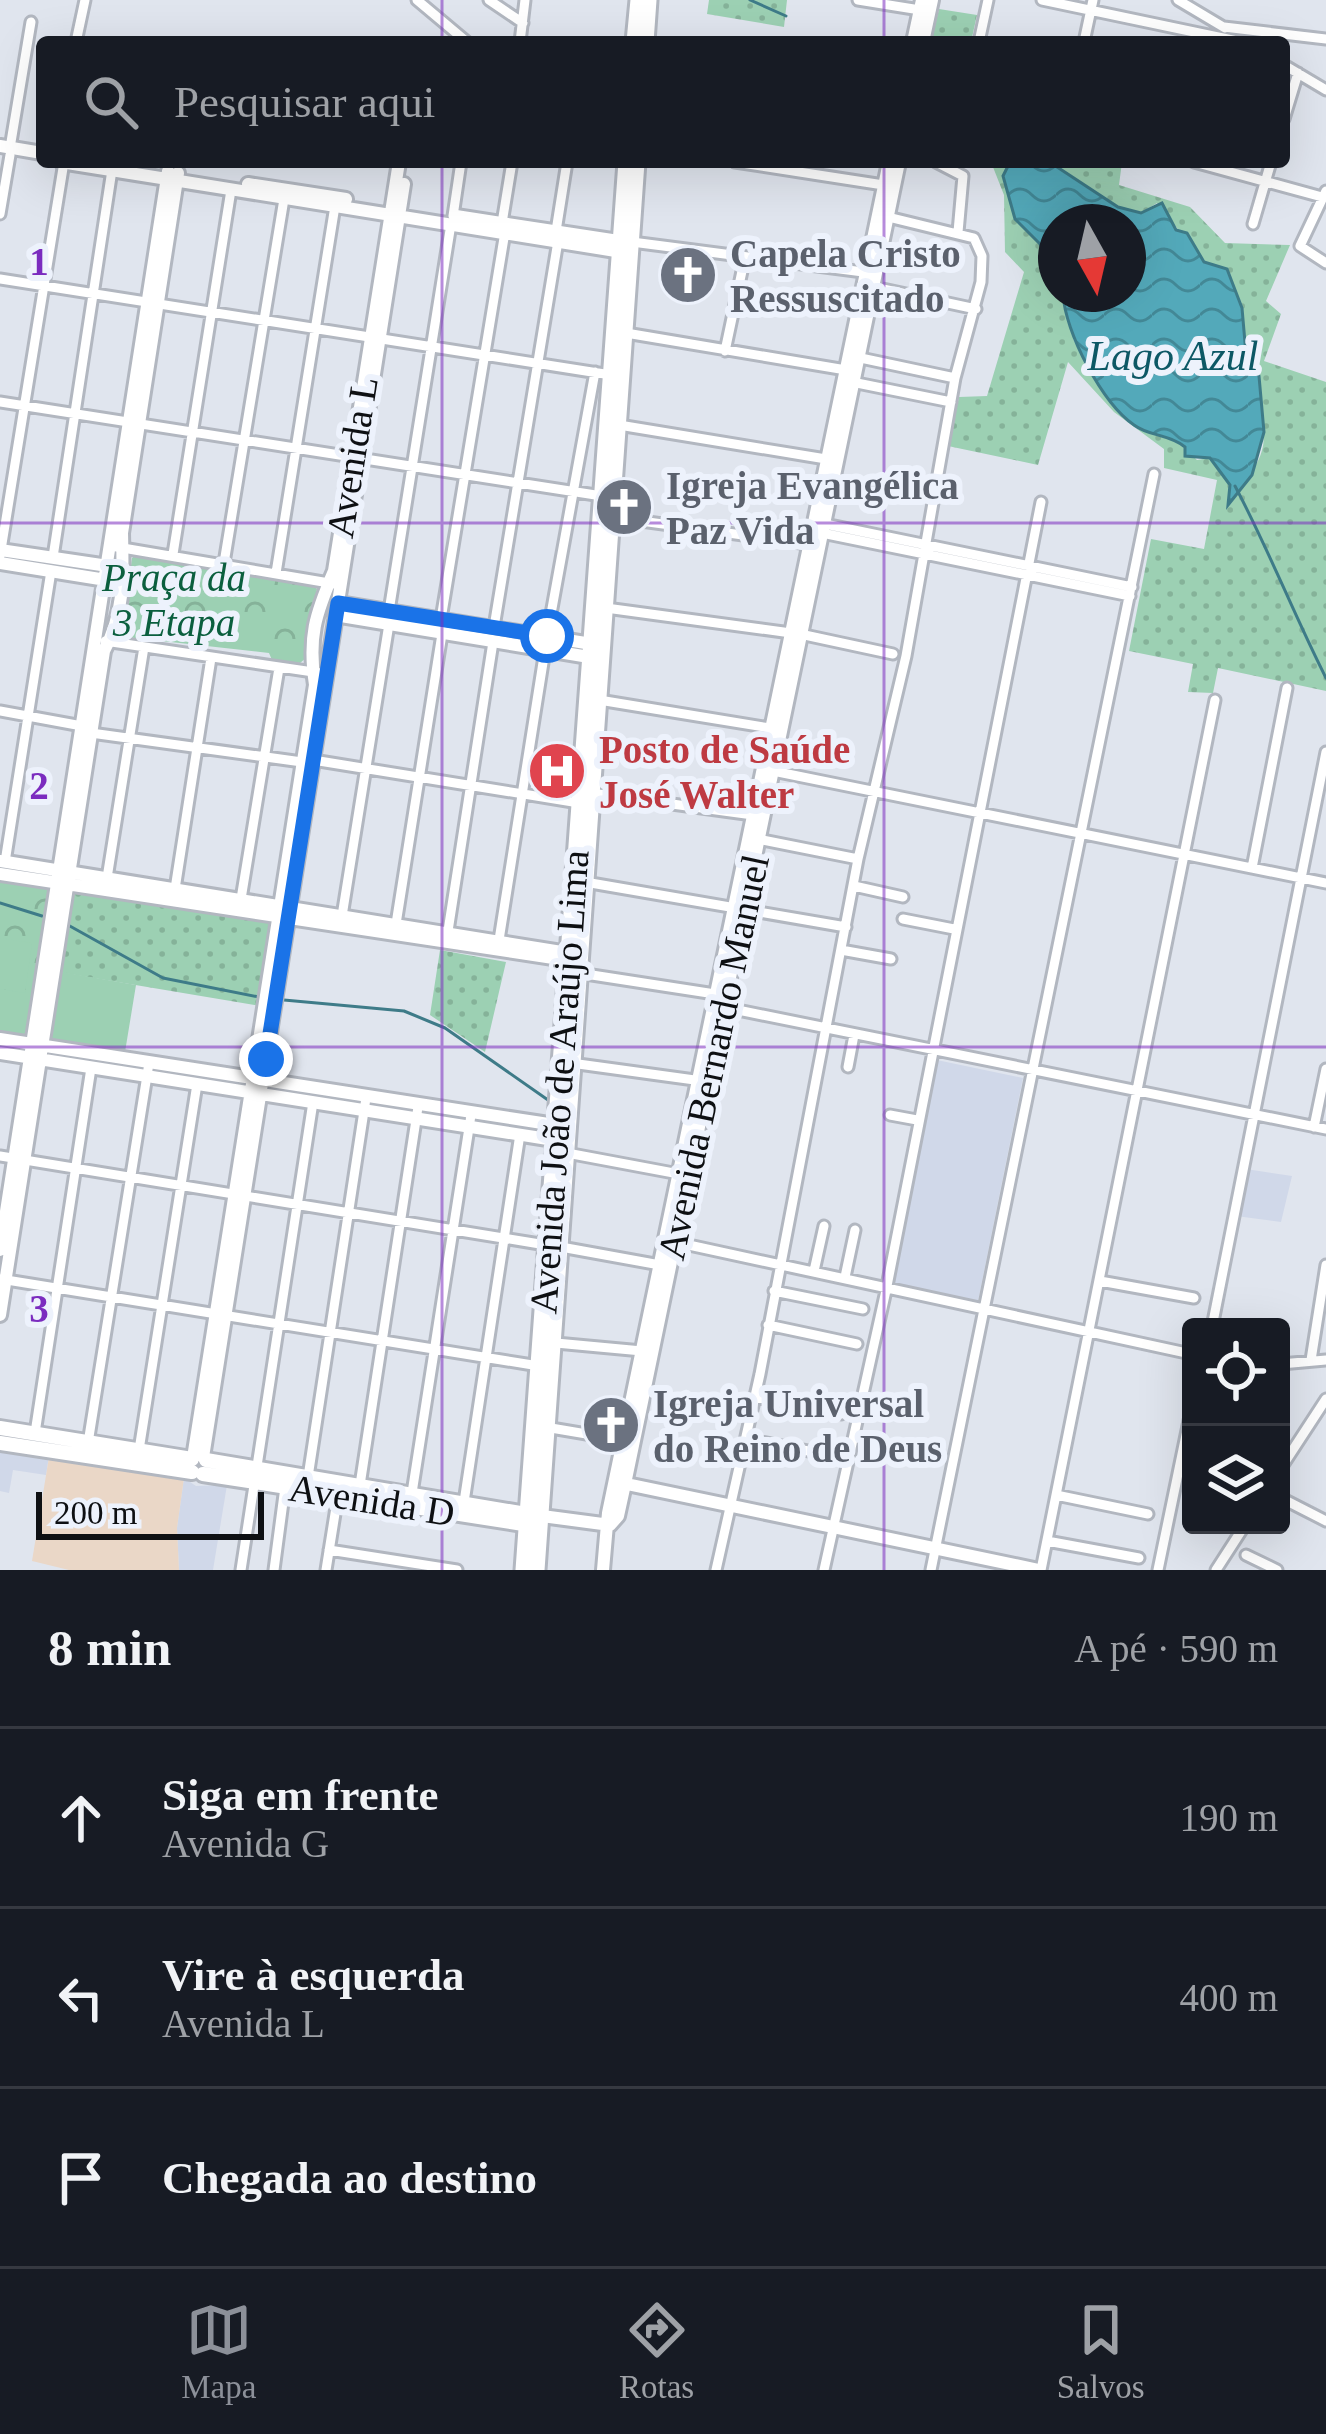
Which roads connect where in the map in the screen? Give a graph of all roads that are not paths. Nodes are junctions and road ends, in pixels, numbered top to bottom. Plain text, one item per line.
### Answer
1 (85, 0) edge
2 (417, 0) edge
3 (489, 0) edge
4 (525, 0) edge
5 (638, 0) edge
6 (649, 0) edge
7 (858, 0) edge
8 (932, 0) edge
9 (988, 0) edge
10 (1042, 0) edge
11 (1178, 0) edge
12 (921, 5) edge
13 (1092, 5) edge
14 (31, 22) dead end
15 (523, 22) junction
16 (1224, 27) junction
17 (77, 36) edge
18 (459, 36) edge
19 (521, 36) edge
20 (635, 36) edge
21 (646, 36) edge
22 (914, 36) edge
23 (924, 36) edge
24 (980, 36) edge
25 (1085, 36) edge
26 (1195, 36) edge
27 (1235, 36) edge
28 (1326, 39) edge
29 (1290, 68) edge
30 (1298, 73) junction
31 (1326, 90) edge
32 (1290, 99) edge
33 (5, 151) edge
34 (36, 155) edge
35 (61, 168) edge
36 (108, 168) edge
37 (121, 168) edge
38 (402, 168) edge
39 (460, 168) edge
40 (511, 168) edge
41 (566, 168) edge
42 (626, 168) edge
43 (636, 168) edge
44 (774, 168) edge
45 (893, 168) edge
46 (948, 168) edge
47 (1219, 168) edge
48 (1269, 168) edge
49 (172, 176) junction
50 (1266, 179) junction
51 (889, 186) junction
52 (231, 190) junction
53 (1324, 194) edge
54 (284, 199) junction
55 (335, 206) junction
56 (396, 211) junction
57 (0, 214) edge
58 (888, 217) junction
59 (452, 220) junction
60 (1252, 224) dead end
61 (503, 228) junction
62 (958, 232) junction
63 (557, 236) junction
64 (626, 248) junction
65 (745, 257) junction
66 (1326, 263) edge
67 (0, 279) edge
68 (869, 280) junction
69 (42, 285) junction
70 (94, 292) junction
71 (153, 302) junction
72 (976, 308) junction
73 (212, 312) junction
74 (264, 321) junction
75 (315, 328) junction
76 (626, 333) junction
77 (376, 338) junction
78 (433, 347) junction
79 (725, 351) junction
80 (486, 354) junction
81 (856, 356) junction
82 (537, 364) junction
83 (603, 374) junction
84 (849, 376) junction
85 (955, 378) junction
86 (0, 402) edge
87 (951, 402) junction
88 (24, 406) junction
89 (74, 412) junction
90 (134, 422) junction
91 (620, 425) junction
92 (193, 430) junction
93 (837, 432) junction
94 (243, 437) junction
95 (296, 447) junction
96 (356, 457) junction
97 (826, 459) junction
98 (413, 466) junction
99 (466, 473) junction
100 (1154, 474) dead end
101 (516, 482) junction
102 (570, 490) junction
103 (602, 496) junction
104 (1041, 502) dead end
105 (612, 517) junction
106 (816, 533) junction
107 (117, 547) junction
108 (926, 550) junction
109 (0, 554) edge
110 (173, 554) junction
111 (224, 563) junction
112 (52, 564) junction
113 (1028, 571) junction
114 (107, 573) junction
115 (276, 573) junction
116 (334, 583) junction
117 (1131, 591) junction
118 (606, 608) junction
119 (337, 609) junction
120 (389, 618) junction
121 (441, 626) junction
122 (494, 627) junction
123 (795, 633) junction
124 (103, 640) junction
125 (493, 642) junction
126 (546, 643) junction
127 (144, 647) junction
128 (596, 652) junction
129 (892, 654) dead end
130 (211, 658) junction
131 (279, 668) junction
132 (319, 673) junction
133 (1287, 688) dead end
134 (783, 692) junction
135 (599, 700) junction
136 (1215, 700) dead end
137 (0, 711) edge
138 (27, 716) junction
139 (88, 723) junction
140 (770, 728) junction
141 (129, 738) junction
142 (196, 746) junction
143 (1326, 752) edge
144 (309, 754) junction
145 (266, 756) junction
146 (367, 768) junction
147 (767, 770) junction
148 (419, 778) junction
149 (470, 787) junction
150 (873, 792) junction
151 (522, 796) junction
152 (584, 808) junction
153 (976, 811) junction
154 (753, 815) junction
155 (1084, 833) junction
156 (582, 838) junction
157 (758, 839) junction
158 (1187, 855) junction
159 (858, 859) junction
160 (2, 866) edge
161 (1252, 868) junction
162 (64, 878) junction
163 (107, 878) junction
164 (1302, 878) junction
165 (585, 882) junction
166 (1326, 883) edge
167 (854, 886) junction
168 (175, 889) junction
169 (903, 897) dead end
170 (241, 899) junction
171 (740, 905) junction
172 (284, 913) junction
173 (342, 916) junction
174 (903, 919) dead end
175 (396, 924) junction
176 (846, 927) junction
177 (953, 929) junction
178 (448, 931) junction
179 (499, 940) junction
180 (841, 950) junction
181 (891, 959) dead end
182 (572, 963) junction
183 (715, 994) junction
184 (723, 1007) junction
185 (825, 1029) junction
186 (854, 1035) junction
187 (0, 1039) edge
188 (37, 1052) junction
189 (930, 1052) junction
190 (0, 1053) edge
191 (571, 1063) junction
192 (848, 1067) dead end
193 (92, 1068) junction
194 (148, 1070) junction
195 (1326, 1070) edge
196 (1034, 1073) junction
197 (702, 1082) junction
198 (197, 1084) junction
199 (257, 1086) junction
200 (1140, 1094) junction
201 (314, 1102) junction
202 (366, 1104) junction
203 (417, 1113) junction
204 (890, 1115) dead end
205 (1250, 1116) junction
206 (469, 1120) junction
207 (917, 1120) junction
208 (1320, 1128) edge
209 (554, 1132) junction
210 (520, 1134) junction
211 (566, 1153) junction
212 (12, 1158) edge
213 (78, 1168) junction
214 (679, 1174) junction
215 (129, 1177) junction
216 (181, 1185) junction
217 (240, 1194) junction
218 (679, 1198) junction
219 (299, 1203) junction
220 (349, 1211) junction
221 (402, 1219) junction
222 (824, 1226) dead end
223 (454, 1228) junction
224 (855, 1230) dead end
225 (504, 1236) junction
226 (675, 1242) junction
227 (554, 1246) junction
228 (0, 1250) edge
229 (779, 1264) junction
230 (660, 1265) junction
231 (1326, 1265) edge
232 (814, 1271) junction
233 (845, 1277) junction
234 (3, 1279) edge
235 (1100, 1281) junction
236 (58, 1286) junction
237 (887, 1286) junction
238 (774, 1291) junction
239 (112, 1296) junction
240 (1194, 1298) dead end
241 (160, 1302) junction
242 (986, 1307) junction
243 (863, 1310) dead end
244 (1326, 1312) edge
245 (220, 1314) junction
246 (0, 1315) edge
247 (1214, 1318) edge
248 (280, 1323) junction
249 (769, 1325) junction
250 (1088, 1327) junction
251 (331, 1331) junction
252 (1315, 1334) junction
253 (383, 1340) junction
254 (556, 1343) junction
255 (857, 1343) dead end
256 (434, 1346) junction
257 (642, 1351) junction
258 (1182, 1352) edge
259 (485, 1354) junction
260 (1311, 1360) junction
261 (1326, 1360) edge
262 (1290, 1365) edge
263 (541, 1366) junction
264 (755, 1397) junction
265 (1326, 1399) edge
266 (841, 1414) dead end
267 (1189, 1426) edge
268 (0, 1428) edge
269 (550, 1428) junction
270 (35, 1433) junction
271 (746, 1439) junction
272 (629, 1441) junction
273 (0, 1443) edge
274 (87, 1449) junction
275 (140, 1450) junction
276 (1290, 1454) edge
277 (850, 1459) junction
278 (198, 1463) junction
279 (256, 1475) junction
280 (308, 1477) junction
281 (620, 1483) junction
282 (360, 1485) junction
283 (285, 1487) junction
284 (412, 1493) junction
285 (338, 1495) junction
286 (1056, 1496) junction
287 (464, 1502) junction
288 (1290, 1503) edge
289 (730, 1506) junction
290 (1148, 1514) dead end
291 (535, 1520) junction
292 (1326, 1521) edge
293 (610, 1526) junction
294 (833, 1527) junction
295 (1239, 1534) edge
296 (1047, 1541) junction
297 (935, 1548) junction
298 (328, 1550) junction
299 (1246, 1555) dead end
300 (1139, 1558) dead end
301 (241, 1570) edge
302 (274, 1570) edge
303 (326, 1570) edge
304 (457, 1570) edge
305 (523, 1570) edge
306 (536, 1570) edge
307 (603, 1570) edge
308 (716, 1570) edge
309 (824, 1570) edge
310 (931, 1570) edge
311 (1040, 1570) edge
312 (1158, 1570) edge
313 (1216, 1570) edge
314 (1277, 1570) edge

1 - 17 street
2 - 18 street
3 - 15 street
4 - 15 street
5 - 20 main road
6 - 21 main road
7 - 12 street
8 - 23 street
9 - 24 street
10 - 13 street
11 - 16 street
12 - 22 street
13 - 25 street
13 - 26 street
14 - 33 street
15 - 19 street
16 - 27 street
16 - 28 street
29 - 30 street
30 - 31 street
30 - 32 street
33 - 34 street
33 - 57 street
35 - 69 street
36 - 70 street
37 - 49 street
38 - 56 street, Avenida L
39 - 59 street
40 - 61 street
41 - 63 street
42 - 64 main road, Avenida João de Araújo Lima
43 - 64 main road, Avenida João de Araújo Lima
44 - 51 street
45 - 51 street, Avenida Bernardo Manuel
46 - 62 street
47 - 50 street
48 - 50 street
49 - 52 street
49 - 56 street
49 - 71 street
50 - 53 street
50 - 60 street
51 - 58 street, Avenida Bernardo Manuel
51 - 68 street, Avenida Bernardo Manuel
52 - 54 street
52 - 73 street
53 - 66 street
54 - 55 street
54 - 74 street
55 - 56 street
55 - 75 street
56 - 59 street
56 - 77 street, Avenida L
58 - 62 street
58 - 68 street, Avenida Bernardo Manuel
59 - 61 street
59 - 78 street
61 - 63 street
61 - 80 street
62 - 72 street
63 - 64 street
63 - 82 street
64 - 65 street
64 - 76 main road, Avenida João de Araújo Lima
64 - 83 main road, Avenida João de Araújo Lima
65 - 68 street
65 - 79 street
67 - 69 street
68 - 72 street
68 - 81 street, Avenida Bernardo Manuel
68 - 84 street, Avenida Bernardo Manuel
69 - 70 street
69 - 88 street
70 - 71 street
70 - 89 street
71 - 73 street
71 - 90 street
72 - 85 street
73 - 74 street
73 - 92 street
74 - 75 street
74 - 94 street
75 - 77 street
75 - 95 street
76 - 79 street
76 - 91 main road, Avenida João de Araújo Lima
77 - 78 street
77 - 96 street, Avenida L
78 - 80 street
78 - 98 street
79 - 84 street
80 - 82 street
80 - 99 street
81 - 84 street, Avenida Bernardo Manuel
81 - 85 street
82 - 83 street
82 - 101 street
83 - 102 street
83 - 103 main road, Avenida João de Araújo Lima
84 - 87 street
84 - 93 street, Avenida Bernardo Manuel
85 - 87 street
86 - 88 street
87 - 108 street
88 - 89 street
88 - 109 street
89 - 90 street
89 - 112 street
90 - 92 street
90 - 107 street
91 - 97 street
91 - 105 main road, Avenida João de Araújo Lima
92 - 94 street
92 - 110 street
93 - 97 street, Avenida Bernardo Manuel
93 - 106 street, Avenida Bernardo Manuel
94 - 95 street
94 - 111 street
95 - 96 street
95 - 115 street
96 - 98 street
96 - 116 street, Avenida L
97 - 106 street, Avenida Bernardo Manuel
98 - 99 street
98 - 120 street
99 - 101 street
99 - 121 street
100 - 117 street
101 - 102 street
101 - 122 street
102 - 103 street
102 - 126 street
103 - 128 main road, Avenida João de Araújo Lima
104 - 113 street
105 - 106 street
105 - 118 main road, Avenida João de Araújo Lima
106 - 108 street
106 - 123 street, Avenida Bernardo Manuel
107 - 110 street
107 - 114 street
107 - 124 street
108 - 113 street
108 - 150 street
109 - 112 street
110 - 111 street
111 - 115 street
112 - 114 street
112 - 138 street
113 - 117 street
113 - 153 street
114 - 124 street
115 - 116 street
116 - 119 street, Avenida L
116 - 132 street, Avenida L
117 - 155 street
118 - 123 street
118 - 128 main road, Avenida João de Araújo Lima
119 - 120 street
119 - 132 street, Avenida L
120 - 121 street
120 - 146 street
121 - 122 street
121 - 125 street
121 - 148 street
122 - 126 street
123 - 129 street
123 - 134 street, Avenida Bernardo Manuel
124 - 127 street
124 - 139 street
125 - 126 street
125 - 149 street
126 - 128 street
126 - 151 street
127 - 130 street
127 - 141 street
128 - 135 main road, Avenida João de Araújo Lima
128 - 152 main road, Avenida João de Araújo Lima
130 - 131 street
130 - 142 street
131 - 132 street
131 - 145 street
132 - 144 street, Avenida L
133 - 161 street
134 - 140 street, Avenida Bernardo Manuel
134 - 147 street, Avenida Bernardo Manuel
135 - 140 street
135 - 152 main road, Avenida João de Araújo Lima
136 - 158 street
137 - 138 street
138 - 139 street
138 - 160 street
139 - 141 street
139 - 162 street
140 - 147 street, Avenida Bernardo Manuel
141 - 142 street
141 - 163 street
142 - 145 street
142 - 168 street
143 - 164 street
144 - 145 street
144 - 146 street
144 - 172 street, Avenida L
145 - 170 street
146 - 148 street
146 - 173 street
147 - 150 street
147 - 154 street, Avenida Bernardo Manuel
147 - 157 street, Avenida Bernardo Manuel
148 - 149 street
148 - 175 street
149 - 151 street
149 - 178 street
150 - 153 street
150 - 159 street
151 - 152 street
151 - 179 street
152 - 154 street
152 - 156 main road, Avenida João de Araújo Lima
153 - 155 street
153 - 177 street
154 - 171 street, Avenida Bernardo Manuel
155 - 158 street
155 - 196 street
156 - 165 main road, Avenida João de Araújo Lima
156 - 182 main road, Avenida João de Araújo Lima
157 - 159 street
157 - 171 street, Avenida Bernardo Manuel
158 - 161 street
158 - 200 street
159 - 167 street
160 - 162 street
161 - 164 street
162 - 163 street
162 - 172 street
162 - 188 street
163 - 168 street
164 - 166 street
164 - 205 street
165 - 171 street
165 - 182 main road, Avenida João de Araújo Lima
167 - 169 street
167 - 176 street
168 - 170 street
170 - 172 street
171 - 176 street
171 - 183 street, Avenida Bernardo Manuel
171 - 184 street, Avenida Bernardo Manuel
172 - 173 street
172 - 182 street
172 - 199 street, Avenida L
173 - 175 street
174 - 177 street
175 - 178 street
176 - 180 street
177 - 189 street
178 - 179 street
179 - 182 street
180 - 181 street
180 - 185 street
182 - 183 street
182 - 191 main road, Avenida João de Araújo Lima
182 - 209 main road, Avenida João de Araújo Lima
183 - 184 street
183 - 197 street, Avenida Bernardo Manuel
184 - 185 street
184 - 197 street, Avenida Bernardo Manuel
185 - 186 street
185 - 229 street
186 - 189 street
186 - 192 street
187 - 188 street
188 - 190 street
188 - 193 street
188 - 194 street
188 - 212 street
189 - 196 street
189 - 207 street
191 - 197 street
191 - 211 main road, Avenida João de Araújo Lima
193 - 194 street
193 - 213 street
194 - 198 street
194 - 199 street
194 - 215 street
195 - 208 street
196 - 200 street
196 - 242 street
197 - 214 street, Avenida Bernardo Manuel
197 - 218 street, Avenida Bernardo Manuel
198 - 199 street
198 - 216 street
199 - 201 street
199 - 202 street
199 - 217 street, Avenida L
200 - 205 street
200 - 235 street
201 - 202 street
201 - 219 street
202 - 203 street
202 - 220 street
203 - 206 street
203 - 221 street
204 - 207 street
205 - 208 street
205 - 247 street
206 - 209 street
206 - 210 street
206 - 223 street
207 - 237 street
209 - 210 street
209 - 227 main road, Avenida João de Araújo Lima
210 - 225 street
211 - 214 street
211 - 227 main road, Avenida João de Araújo Lima
212 - 213 street
212 - 228 street
212 - 234 street
213 - 215 street
213 - 236 street
214 - 218 street, Avenida Bernardo Manuel
215 - 216 street
215 - 239 street
216 - 217 street
216 - 241 street
217 - 219 street
217 - 245 street, Avenida L
218 - 226 street, Avenida Bernardo Manuel
218 - 230 street, Avenida Bernardo Manuel
219 - 220 street
219 - 248 street
220 - 221 street
220 - 251 street
221 - 223 street
221 - 253 street
222 - 232 street
223 - 225 street
223 - 256 street
224 - 233 street
225 - 227 street
225 - 259 street
226 - 229 street
226 - 272 street, Avenida Bernardo Manuel
227 - 230 street
227 - 254 main road, Avenida João de Araújo Lima
227 - 263 main road, Avenida João de Araújo Lima
229 - 232 street
229 - 238 street
230 - 257 street, Avenida Bernardo Manuel
231 - 252 street
232 - 233 street
233 - 237 street
234 - 236 street
234 - 246 street
235 - 240 street
235 - 250 street
236 - 239 street
236 - 270 street
237 - 242 street
237 - 277 street
238 - 243 street
238 - 249 street
239 - 241 street
239 - 274 street
241 - 245 street
241 - 275 street
242 - 250 street
242 - 297 street
244 - 252 street
245 - 248 street
245 - 278 street, Avenida L
248 - 251 street
248 - 279 street
249 - 255 street
249 - 264 street
250 - 258 street
250 - 286 street
251 - 253 street
251 - 280 street
252 - 260 street
253 - 256 street
253 - 282 street
254 - 257 street
254 - 269 main road, Avenida João de Araújo Lima
256 - 259 street
256 - 284 street
257 - 272 street, Avenida Bernardo Manuel
259 - 263 street
259 - 287 street
260 - 261 street
260 - 262 street
263 - 291 main road, Avenida João de Araújo Lima
264 - 266 street
264 - 271 street
265 - 276 street
267 - 312 street
268 - 270 main road, Avenida D
269 - 272 street
269 - 291 main road, Avenida João de Araújo Lima
270 - 274 main road, Avenida D
271 - 277 street
271 - 289 street
272 - 281 street, Avenida Bernardo Manuel
273 - 274 main road, Avenida D
274 - 275 main road, Avenida D
274 - 278 main road, Avenida D
275 - 278 main road, Avenida D
277 - 294 street
278 - 279 main road, Avenida D
279 - 280 main road, Avenida D
279 - 283 main road, Avenida D
279 - 301 street
280 - 282 main road, Avenida D
281 - 289 street
281 - 293 street, Avenida Bernardo Manuel
282 - 284 main road, Avenida D
283 - 285 main road, Avenida D
283 - 302 street
284 - 287 main road, Avenida D
285 - 291 main road, Avenida D
285 - 298 street
286 - 290 street
286 - 296 street
287 - 291 main road, Avenida D
288 - 292 street
289 - 294 street
289 - 308 street
291 - 293 street
291 - 305 main road, Avenida João de Araújo Lima
291 - 306 main road, Avenida João de Araújo Lima
293 - 307 street, Avenida Bernardo Manuel
294 - 297 street
294 - 309 street
295 - 313 street
296 - 300 street
296 - 311 street
297 - 310 street
297 - 311 street
298 - 303 street
298 - 304 street
299 - 314 street

